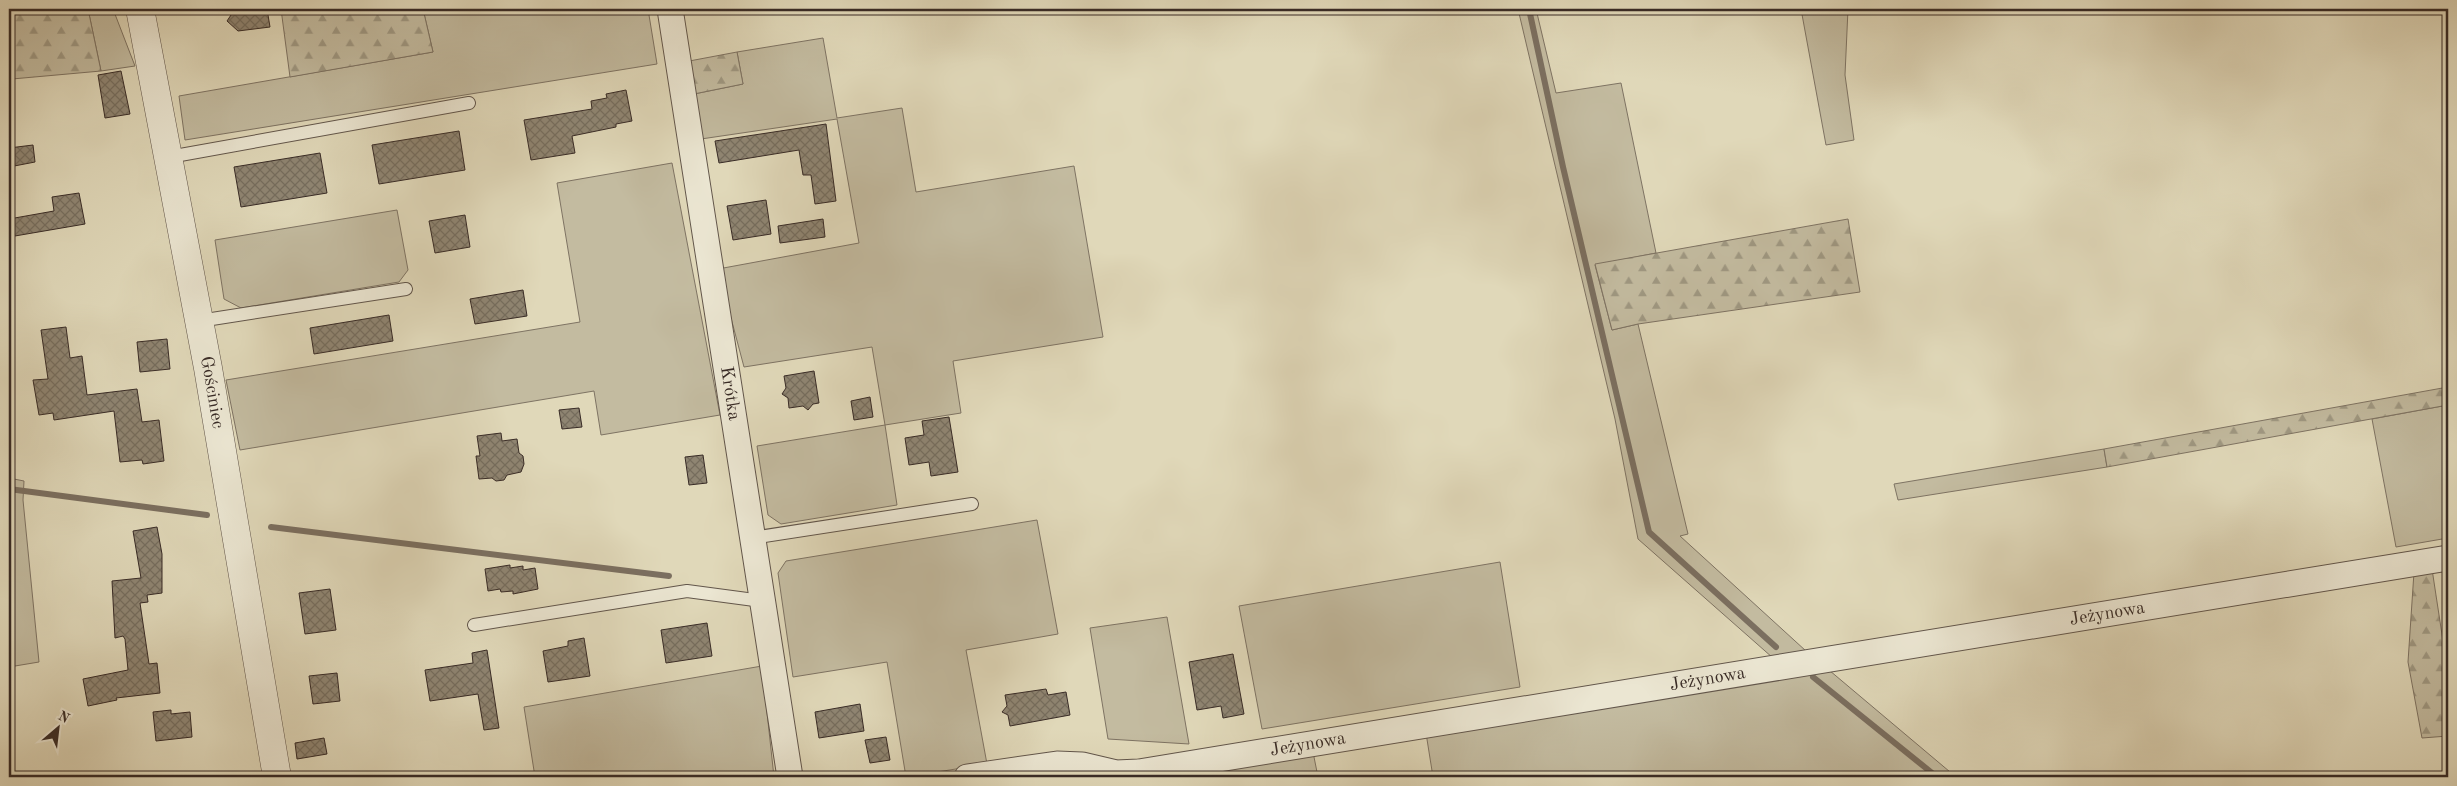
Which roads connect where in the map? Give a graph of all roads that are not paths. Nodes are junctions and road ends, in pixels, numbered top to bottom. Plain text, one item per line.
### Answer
1 (140, 9) edge
2 (670, 9) edge
3 (469, 103) dead end
4 (168, 156) junction
5 (406, 289) dead end
6 (199, 321) junction
7 (972, 504) dead end
8 (752, 538) junction
9 (2448, 558) edge
10 (762, 601) junction
11 (474, 625) dead end
12 (277, 777) edge
13 (790, 777) edge
14 (967, 777) edge

1 - 4 street, Gościniec
2 - 8 street, Krótka
3 - 4 lane
4 - 6 street, Gościniec
5 - 6 lane
6 - 12 street, Gościniec
7 - 8 lane
8 - 10 street, Krótka
9 - 14 street, Jeżynowa
10 - 11 lane
10 - 13 street, Krótka

